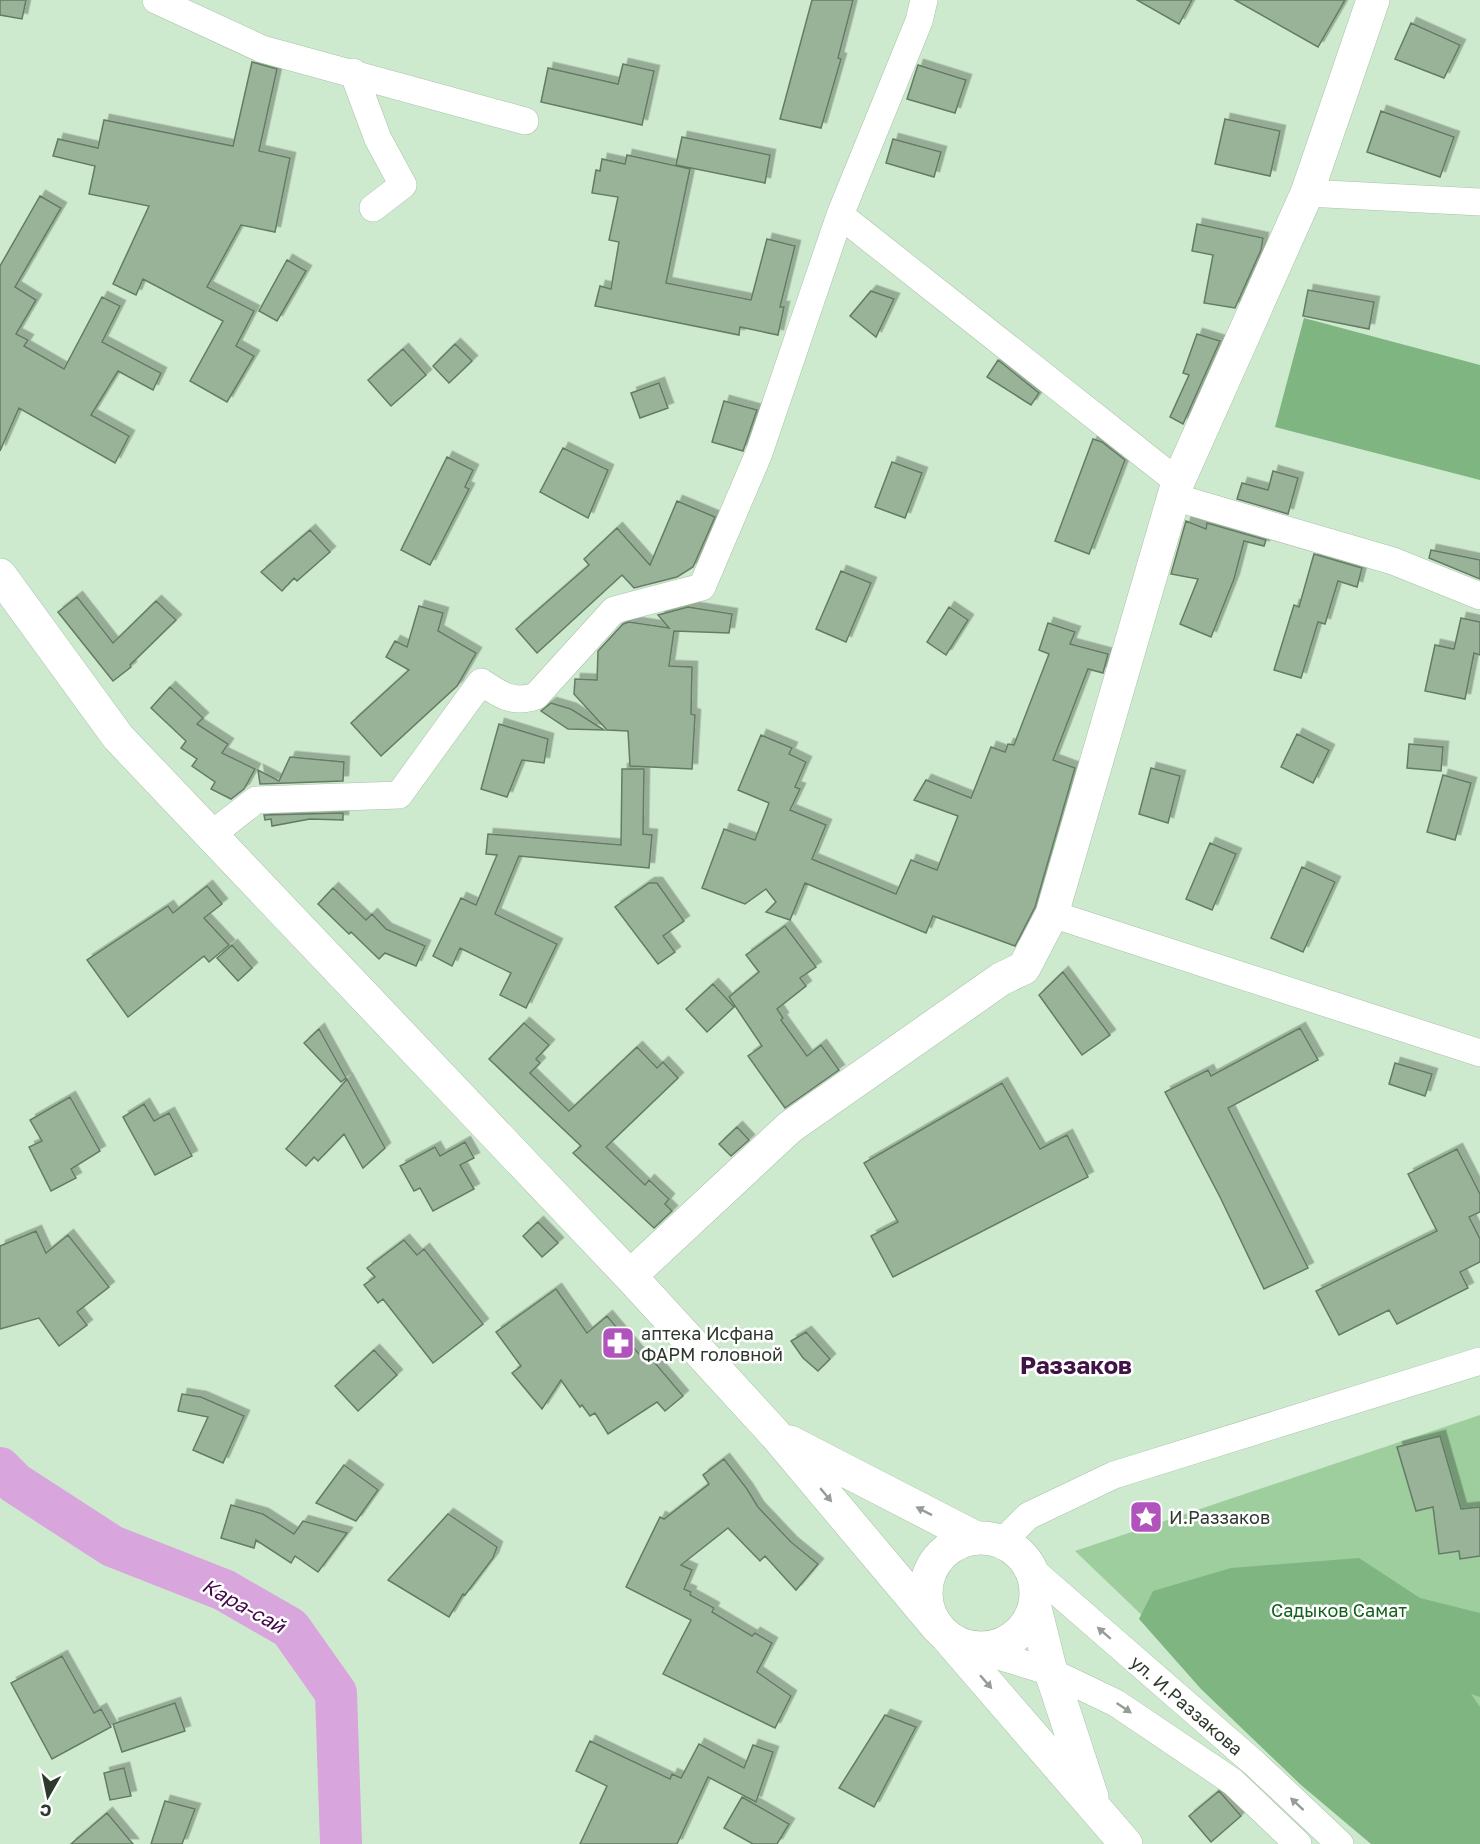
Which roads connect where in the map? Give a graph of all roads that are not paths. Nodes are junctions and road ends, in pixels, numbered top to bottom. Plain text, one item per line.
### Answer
1 (156, 0) edge
2 (924, 0) edge
3 (1373, 0) edge
4 (352, 72) junction
5 (525, 121) dead end
6 (1307, 193) junction
7 (1480, 202) edge
8 (373, 208) dead end
9 (840, 215) junction
10 (1176, 490) junction
11 (0, 575) edge
12 (1480, 596) edge
13 (211, 835) junction
14 (1052, 914) junction
15 (1480, 1053) edge
16 (630, 1276) junction
17 (1480, 1361) edge
18 (775, 1434) junction
19 (989, 1540) junction
20 (1031, 1569) junction
21 (1035, 1608) junction
22 (953, 1638) junction
23 (1051, 1672) junction
24 (1098, 1813) junction
25 (1126, 1844) edge
26 (1298, 1844) edge
27 (1340, 1844) edge

1 - 4 street
2 - 9 street
3 - 6 main road
4 - 5 street
4 - 8 street
6 - 7 street
6 - 10 main road
9 - 10 street
9 - 13 street
10 - 12 street
10 - 14 main road
11 - 13 main road
13 - 16 main road
14 - 15 street
14 - 16 main road
16 - 18 main road
17 - 19 street
19 -> 18 main road
18 -> 22 main road
19 - 20 main road
19 - 22 main road
20 - 21 main road
27 -> 20 street, ул. И.Раззакова
21 - 22 main road
21 - 23 main road
22 - 23 street, ул. И.Раззакова
22 -> 24 main road
23 - 24 main road
23 -> 26 street, ул. И.Раззакова
24 - 25 main road

